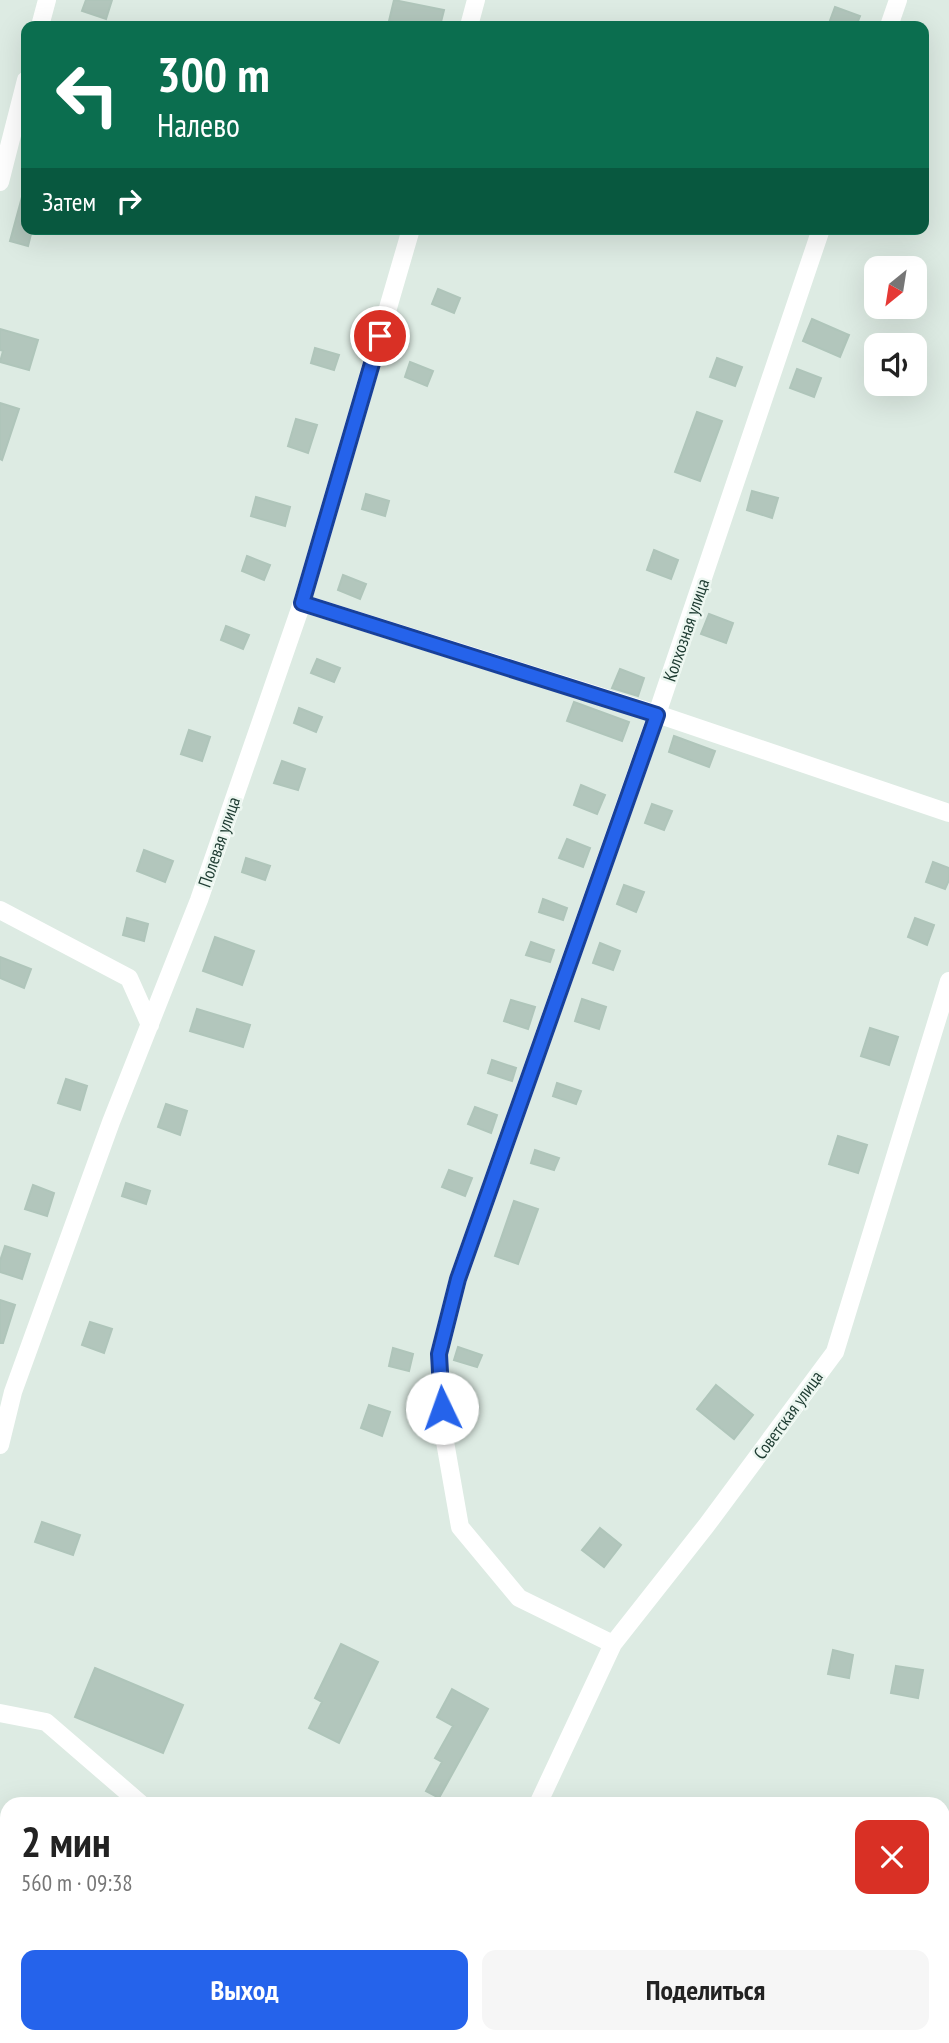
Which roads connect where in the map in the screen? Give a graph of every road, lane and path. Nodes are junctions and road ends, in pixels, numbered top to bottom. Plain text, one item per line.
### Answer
1 (47, 0) edge
2 (476, 0) edge
3 (898, 0) edge
4 (41, 21) edge
5 (470, 21) edge
6 (891, 21) edge
7 (21, 99) edge
8 (0, 182) edge
9 (409, 235) edge
10 (819, 235) edge
11 (302, 603) junction
12 (657, 715) junction
13 (949, 813) edge
14 (0, 910) edge
15 (949, 981) edge
16 (150, 1025) junction
17 (7, 1389) edge
18 (0, 1445) edge
19 (613, 1644) junction
20 (0, 1713) edge
21 (133, 1797) edge
22 (541, 1797) edge

1 - 4 street
2 - 5 street
3 - 6 street
7 - 8 street
9 - 11 street, Полевая улица
10 - 12 street, Колхозная улица
11 - 12 street
11 - 16 street, Полевая улица
12 - 13 street
12 - 19 street, Колхозная улица
14 - 16 street
15 - 19 street, Советская улица
16 - 17 street, Полевая улица
17 - 18 street, Полевая улица
19 - 22 street, Советская улица
20 - 21 street

